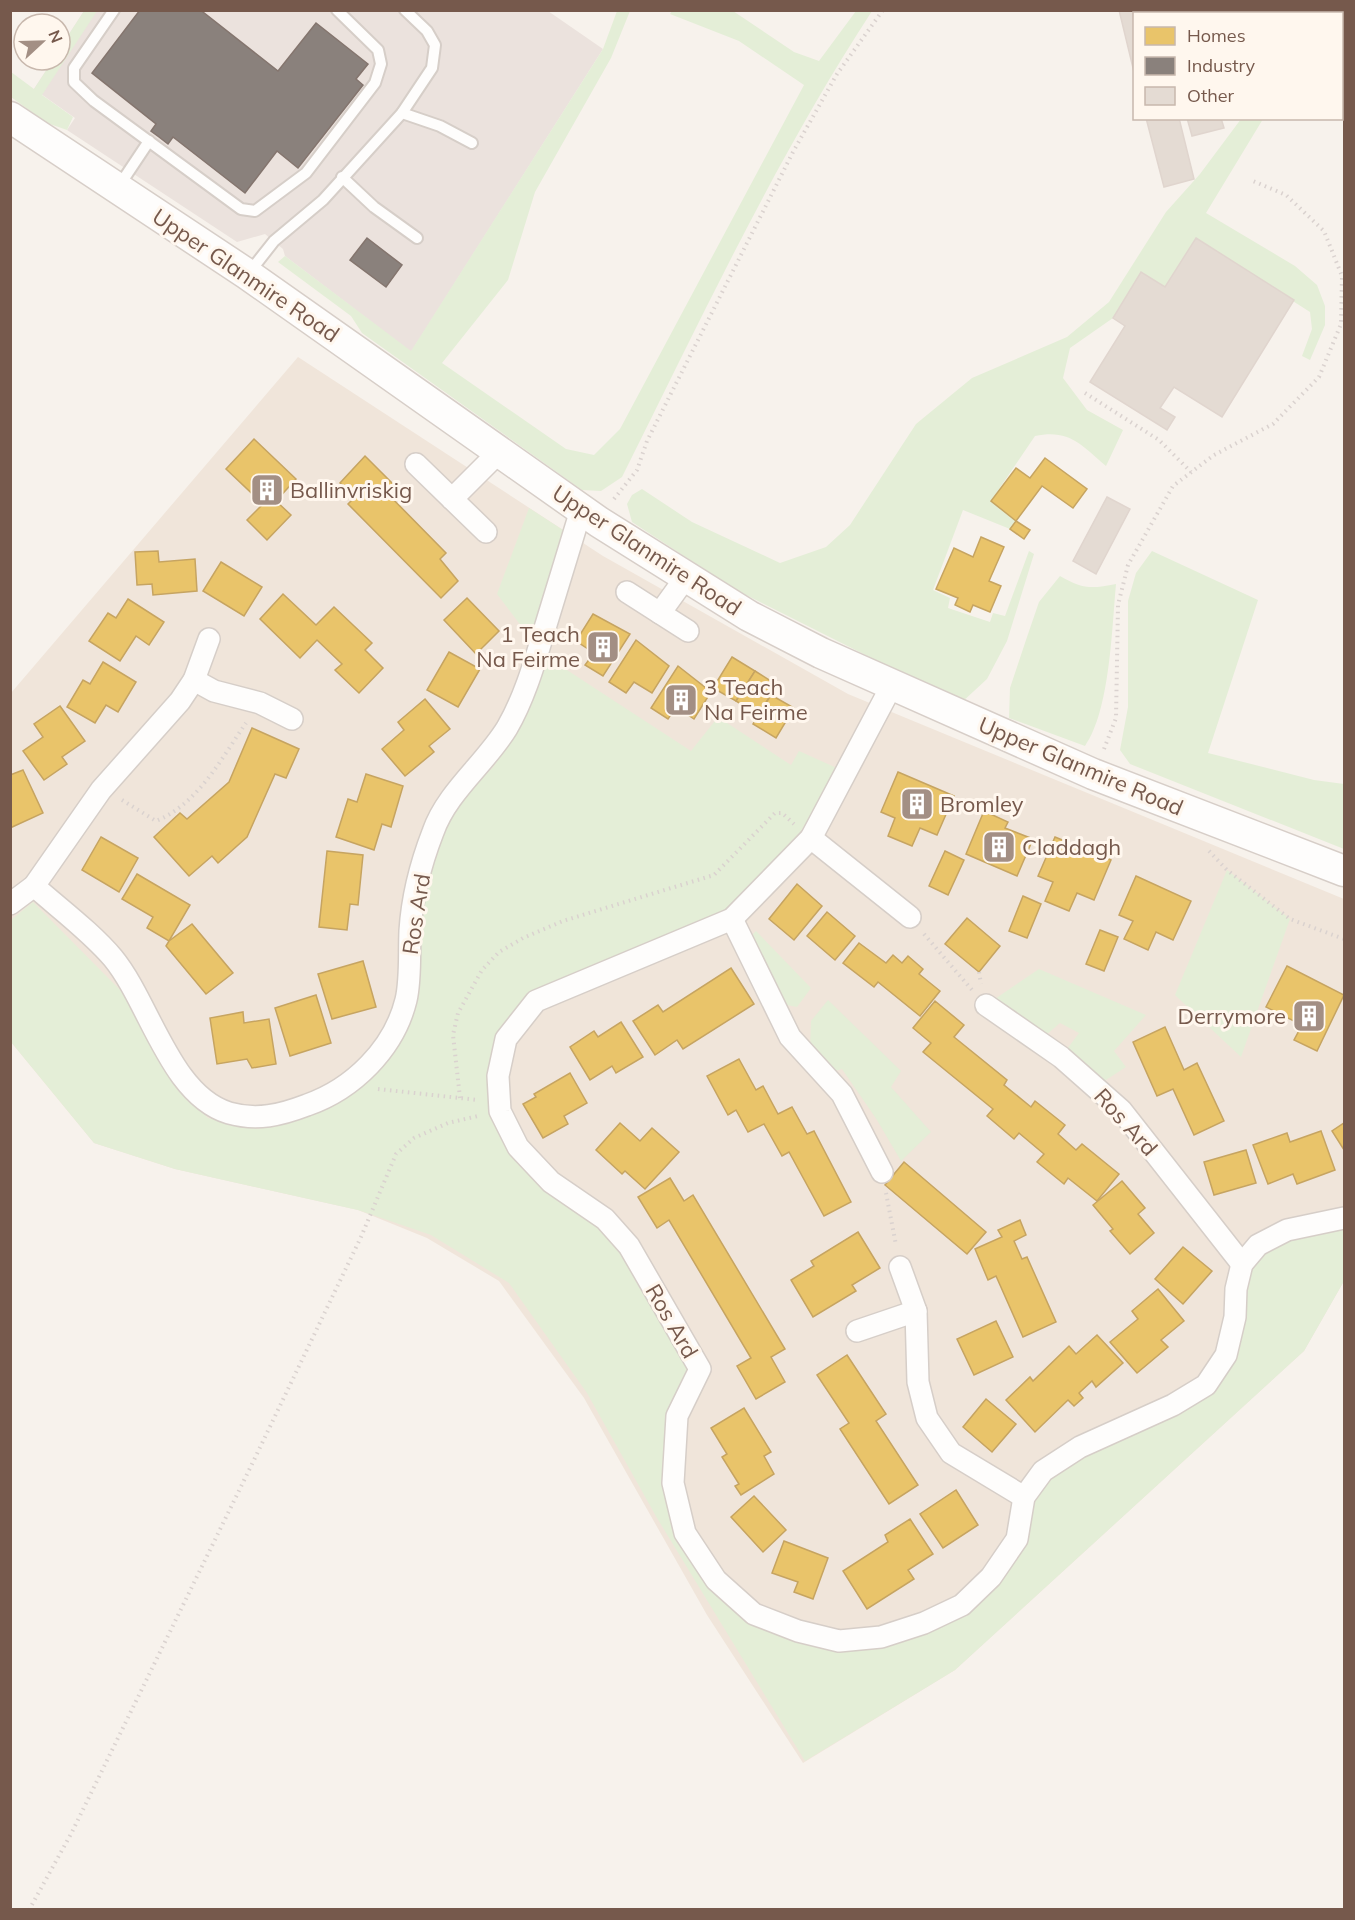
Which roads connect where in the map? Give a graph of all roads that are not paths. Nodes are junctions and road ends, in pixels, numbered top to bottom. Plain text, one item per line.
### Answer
1 (114, 10) edge
2 (337, 10) edge
3 (405, 10) edge
4 (402, 113) junction
5 (10, 117) edge
6 (149, 141) junction
7 (472, 142) dead end
8 (342, 177) junction
9 (118, 188) junction
10 (417, 238) dead end
11 (247, 274) junction
12 (499, 452) junction
13 (416, 464) dead end
14 (452, 499) junction
15 (581, 510) junction
16 (486, 532) dead end
17 (686, 577) junction
18 (627, 592) dead end
19 (660, 614) junction
20 (688, 631) dead end
21 (209, 639) dead end
22 (194, 680) junction
23 (892, 685) junction
24 (292, 719) dead end
25 (811, 838) junction
26 (1344, 871) edge
27 (34, 886) junction
28 (10, 904) edge
29 (910, 917) road end
30 (732, 919) junction
31 (986, 1005) road end
32 (882, 1172) road end
33 (1344, 1218) edge
34 (1242, 1264) junction
35 (900, 1267) road end
36 (916, 1311) junction
37 (857, 1331) dead end
38 (1024, 1497) junction

1 - 6 lane
2 - 6 lane
3 - 4 lane
4 - 7 lane
4 - 8 lane
5 - 9 main road, Upper Glanmire Road
6 - 9 lane
8 - 10 lane
8 - 11 lane
9 - 11 main road, Upper Glanmire Road
11 - 12 main road, Upper Glanmire Road
12 - 14 street
12 - 15 main road, Upper Glanmire Road
13 - 14 street
14 - 16 street
15 - 17 main road, Upper Glanmire Road
15 - 27 street, Ros Ard
17 - 19 street
17 - 23 main road, Upper Glanmire Road
18 - 19 street
19 - 20 street
21 - 22 street
22 - 24 street
22 - 27 street
23 - 25 street, Ros Ard
23 - 26 main road, Upper Glanmire Road
25 - 29 street
25 - 30 street, Ros Ard
27 - 28 street
30 - 32 street
30 - 38 street, Ros Ard
31 - 34 street, Ros Ard
33 - 34 street
34 - 38 street, Ros Ard
35 - 36 street
36 - 37 street
36 - 38 street

